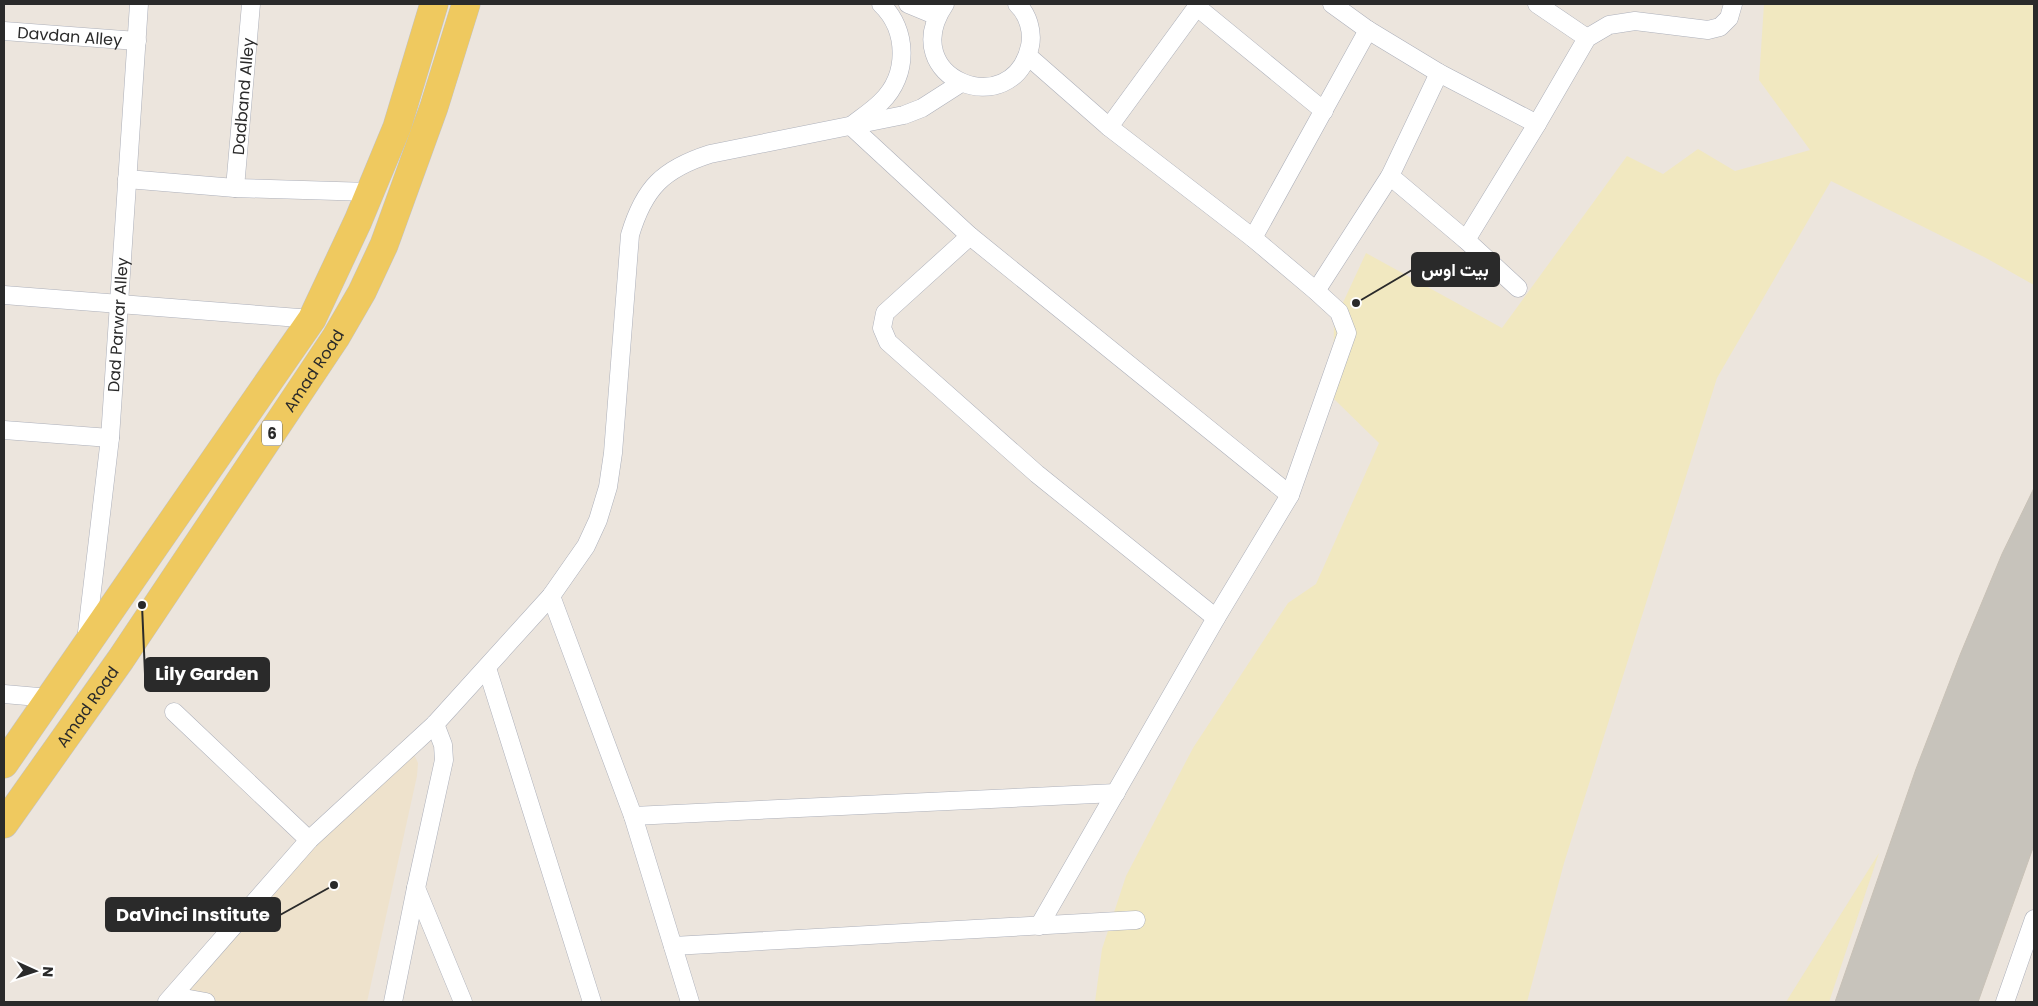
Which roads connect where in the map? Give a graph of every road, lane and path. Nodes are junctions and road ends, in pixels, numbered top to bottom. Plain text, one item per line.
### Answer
1 (139, 4) edge
2 (251, 4) edge
3 (434, 4) edge
4 (466, 4) edge
5 (881, 4) edge
6 (908, 4) edge
7 (1332, 4) edge
8 (1537, 4) edge
9 (1733, 4) edge
10 (1198, 5) edge
11 (1026, 8) edge
12 (941, 10) edge
13 (1356, 10) edge
14 (1368, 30) junction
15 (4, 31) edge
16 (1587, 38) junction
17 (137, 41) junction
18 (1028, 56) junction
19 (1439, 73) junction
20 (961, 83) junction
21 (1324, 111) junction
22 (1538, 124) junction
23 (851, 126) junction
24 (1109, 127) junction
25 (1390, 176) junction
26 (128, 179) junction
27 (235, 188) junction
28 (370, 192) junction
29 (970, 236) junction
30 (1253, 238) junction
31 (1466, 240) junction
32 (1518, 288) dead end
33 (1316, 290) junction
34 (4, 294) edge
35 (119, 303) junction
36 (312, 319) junction
37 (4, 430) edge
38 (110, 438) junction
39 (1290, 495) junction
40 (551, 596) junction
41 (1216, 618) junction
42 (86, 645) junction
43 (487, 668) junction
44 (4, 694) edge
45 (50, 698) junction
46 (174, 712) dead end
47 (435, 724) junction
48 (4, 764) edge
49 (1116, 793) junction
50 (633, 816) junction
51 (4, 824) edge
52 (309, 840) junction
53 (416, 888) junction
54 (2034, 919) edge
55 (1136, 920) dead end
56 (1039, 926) junction
57 (673, 946) junction
58 (170, 999) edge
59 (206, 1002) edge
60 (393, 1002) edge
61 (463, 1002) edge
62 (592, 1002) edge
63 (690, 1002) edge
64 (2005, 1002) edge

1 - 17 street, Dad Parwar Alley
2 - 27 street, Dadband Alley
3 - 28 main road, Amad Road / 6
4 - 51 main road, Amad Road / 6
5 - 23 street
6 - 12 street
7 - 13 street
8 - 16 street
9 - 16 street
10 - 21 street
10 - 24 street
11 - 18 street
12 - 20 street
13 - 14 street
14 - 19 street
14 - 21 street
15 - 17 street, Davdan Alley
16 - 22 street
17 - 26 street, Dad Parwar Alley
18 - 20 street
18 - 24 street
19 - 22 street
19 - 25 street
20 - 23 street
21 - 30 street
22 - 31 street
23 - 29 street
23 - 40 street
24 - 30 street
25 - 31 street
25 - 33 street
26 - 27 street
26 - 35 street, Dad Parwar Alley
27 - 28 street
28 - 36 main road, Amad Road / 6
29 - 39 street
29 - 41 street
30 - 33 street
31 - 32 street
33 - 39 street
34 - 35 street
35 - 36 street
35 - 38 street, Dad Parwar Alley
36 - 42 main road, Amad Road / 6
37 - 38 street
38 - 42 street, Dad Parwar Alley
39 - 41 street
40 - 43 street
40 - 50 street
41 - 49 street
42 - 45 main road, Amad Road / 6
43 - 47 street
43 - 62 street
44 - 45 street
45 - 48 main road, Amad Road / 6
46 - 52 street
47 - 52 street
47 - 53 street
49 - 50 street
49 - 56 street
50 - 57 street
52 - 58 street
53 - 60 street
53 - 61 street
54 - 64 street
55 - 56 street
56 - 57 street
57 - 63 street
58 - 59 street

